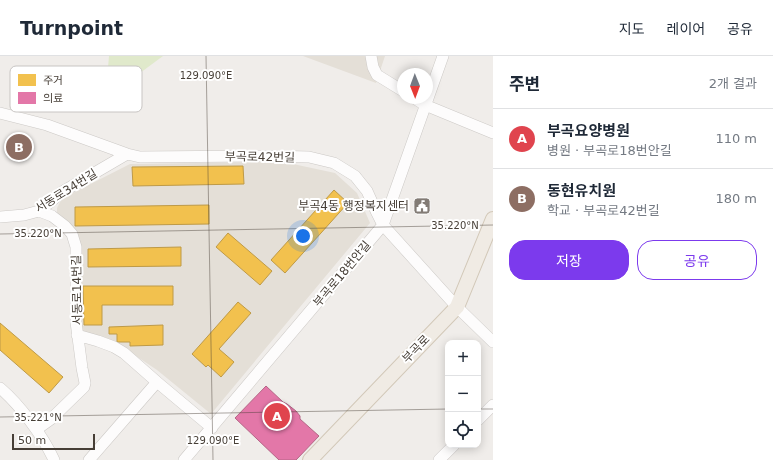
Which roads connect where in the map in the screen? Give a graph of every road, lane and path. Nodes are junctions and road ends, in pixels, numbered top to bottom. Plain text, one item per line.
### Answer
1 (371, 56) edge
2 (442, 56) edge
3 (397, 87) edge
4 (425, 105) junction
5 (0, 113) edge
6 (493, 133) edge
7 (127, 154) junction
8 (39, 211) junction
9 (0, 217) edge
10 (493, 219) edge
11 (384, 225) junction
12 (457, 307) junction
13 (77, 335) junction
14 (493, 342) edge
15 (157, 382) junction
16 (0, 388) edge
17 (493, 405) edge
18 (481, 417) edge
19 (212, 428) junction
20 (36, 430) junction
21 (451, 448) edge
22 (314, 459) edge
23 (54, 460) edge
24 (89, 460) edge
25 (184, 460) edge
26 (439, 460) edge

1 - 3 street
2 - 4 street, 부곡로18번안길
4 - 6 street
4 - 11 street, 부곡로18번안길
5 - 7 street, 부곡로42번길
7 - 8 street, 서동로34번길
7 - 11 street, 부곡로42번길
8 - 9 street, 서동로34번길
8 - 13 street, 서동로14번길
10 - 12 main road, 부곡로
11 - 12 street, 부곡로42번길
11 - 19 street, 부곡로18번안길
12 - 14 street, 부곡로42번길
12 - 22 main road, 부곡로
13 - 15 street, 서동로14번길
13 - 20 street
15 - 19 street, 서동로14번길
15 - 24 street
16 - 20 street
17 - 18 street
19 - 25 street, 부곡로18번안길
20 - 23 street
21 - 26 street

